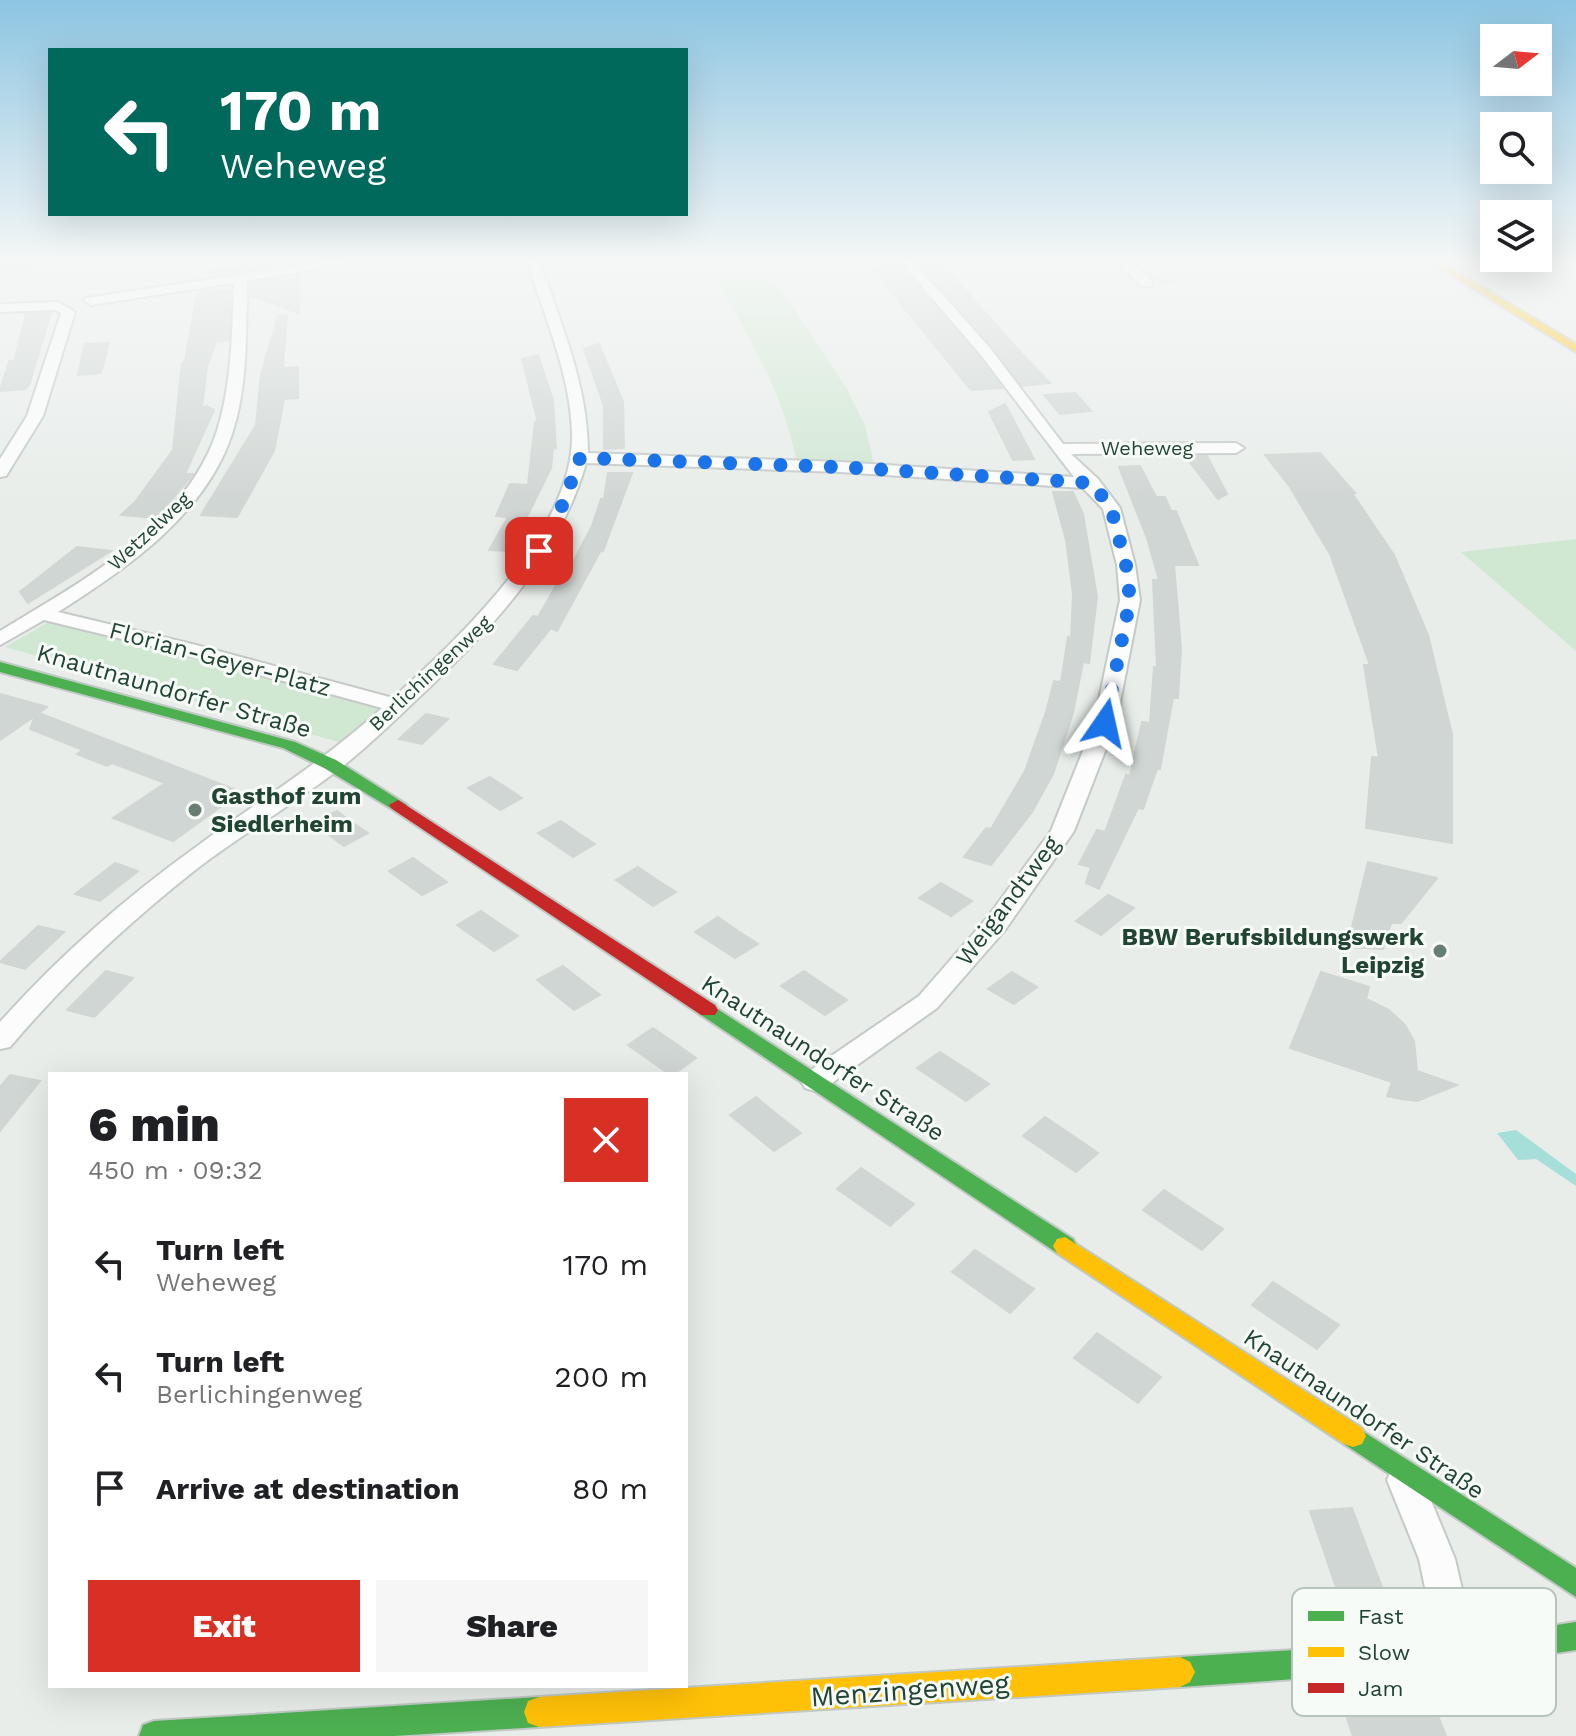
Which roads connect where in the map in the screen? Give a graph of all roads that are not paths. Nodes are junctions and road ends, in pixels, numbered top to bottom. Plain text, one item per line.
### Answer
1 (59, 341) edge
2 (236, 341) edge
3 (558, 341) edge
4 (976, 341) edge
5 (1236, 448) dead end
6 (1058, 449) junction
7 (580, 458) junction
8 (0, 472) edge
9 (1092, 483) junction
10 (42, 614) junction
11 (0, 639) edge
12 (0, 667) edge
13 (397, 706) junction
14 (330, 764) junction
15 (0, 1040) edge
16 (815, 1081) junction
17 (1400, 1466) junction
18 (1576, 1584) edge
19 (1443, 1588) edge
20 (1576, 1636) edge
21 (1556, 1639) edge
22 (1292, 1665) edge
23 (370, 1688) edge
24 (362, 1724) junction
25 (154, 1736) edge

1 - 8 street
2 - 10 street, Wetzelweg
3 - 7 street, Berlichingenweg
4 - 6 street, Weigandtweg
5 - 6 street, Weheweg
6 - 9 street, Weigandtweg
7 - 9 street, Weheweg
7 - 13 street, Berlichingenweg
9 - 16 street, Weigandtweg
10 - 11 street, Wetzelweg
10 - 13 street, Florian-Geyer-Platz
12 - 14 main road, Knautnaundorfer Straße
13 - 14 street, Berlichingenweg
14 - 15 street, Berlichingenweg
14 - 16 main road, Knautnaundorfer Straße
16 - 17 main road, Knautnaundorfer Straße
17 - 18 main road, Knautnaundorfer Straße
17 - 19 street
20 - 21 main road, Menzingenweg
22 - 24 main road, Menzingenweg
23 - 24 street
24 - 25 main road, Menzingenweg

